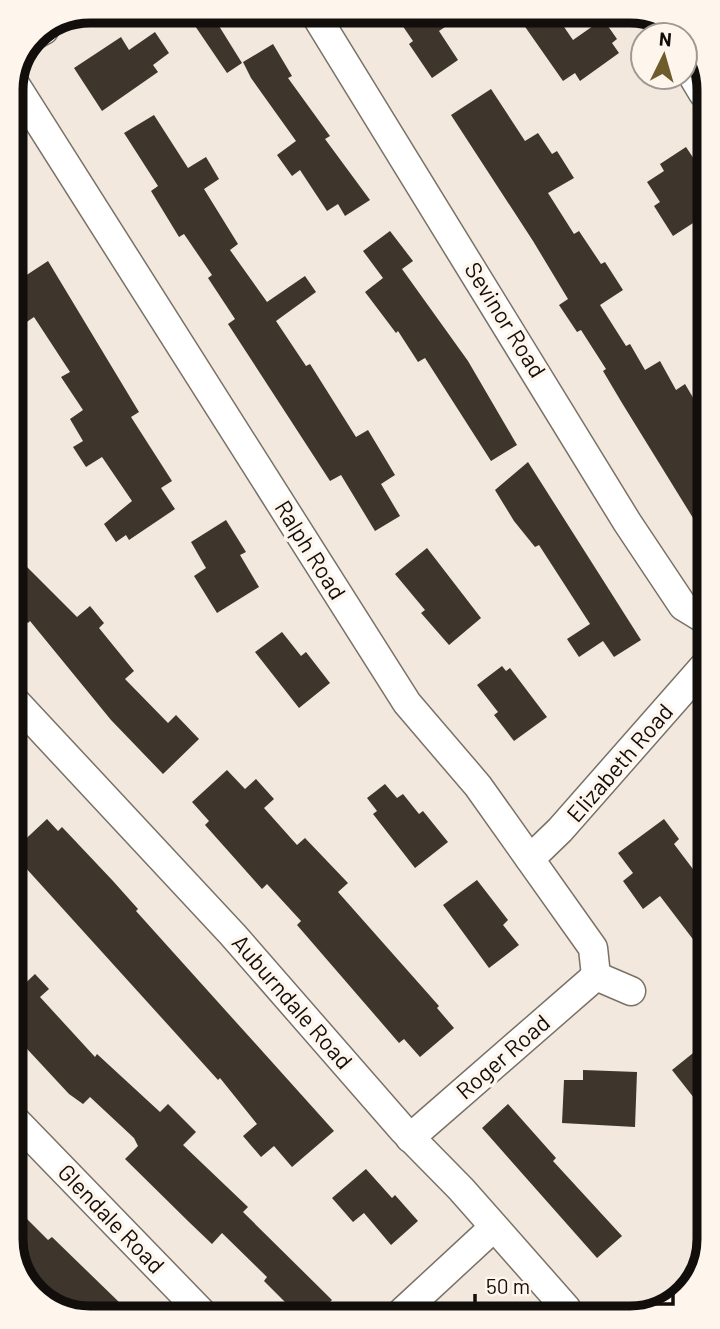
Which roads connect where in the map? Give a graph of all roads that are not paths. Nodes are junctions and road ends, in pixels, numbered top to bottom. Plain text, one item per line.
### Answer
1 (321, 23) edge
2 (23, 97) edge
3 (697, 615) edge
4 (697, 674) edge
5 (23, 710) edge
6 (530, 859) junction
7 (596, 976) junction
8 (631, 990) dead end
9 (23, 1128) edge
10 (410, 1138) junction
11 (493, 1228) junction
12 (195, 1306) edge
13 (409, 1306) edge
14 (564, 1306) edge

1 - 3 street, Sevinor Road
2 - 6 street, Ralph Road
4 - 6 street, Elizabeth Road
5 - 10 street, Auburndale Road
6 - 7 street, Ralph Road
7 - 8 street
7 - 10 street, Roger Road
9 - 12 street, Glendale Road
10 - 11 street, Auburndale Road
11 - 13 street
11 - 14 street, Auburndale Road

